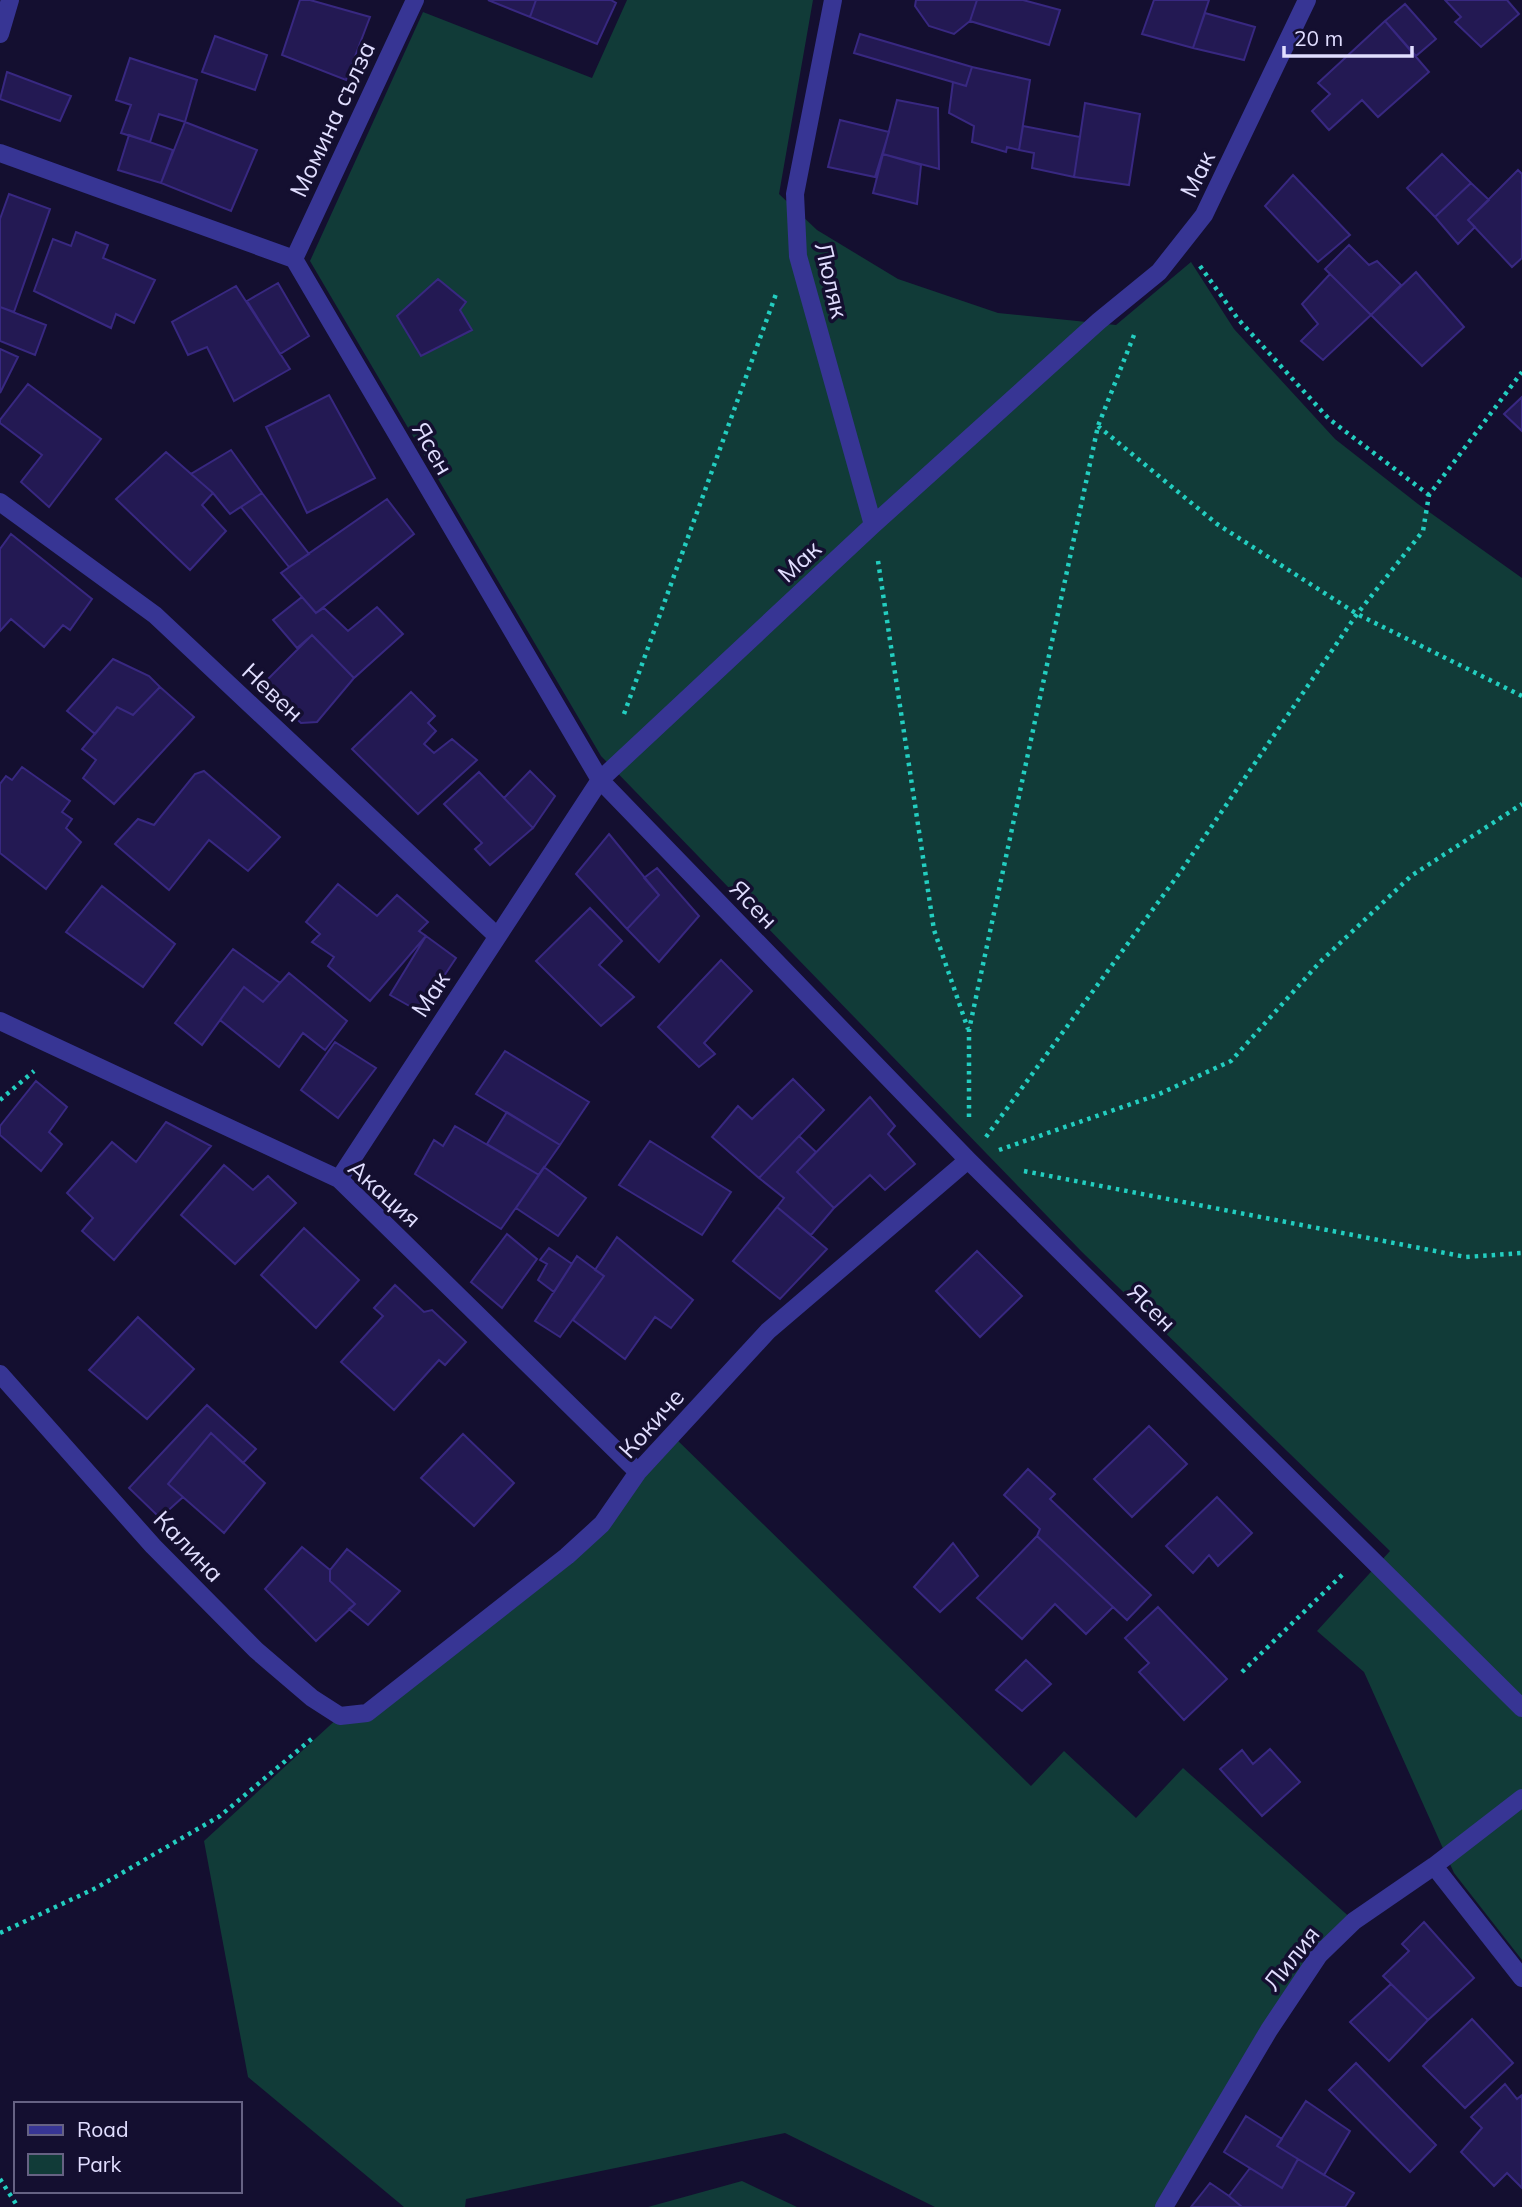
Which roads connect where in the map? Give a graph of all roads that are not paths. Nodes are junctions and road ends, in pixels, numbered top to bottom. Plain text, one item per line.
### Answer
1 (10, 0) edge
2 (415, 0) edge
3 (833, 0) edge
4 (1307, 0) edge
5 (0, 34) edge
6 (0, 153) edge
7 (294, 259) junction
8 (0, 502) edge
9 (873, 525) junction
10 (600, 780) junction
11 (498, 936) junction
12 (0, 1021) edge
13 (968, 1160) junction
14 (339, 1179) junction
15 (0, 1374) edge
16 (638, 1472) junction
17 (1522, 1709) edge
18 (367, 1713) joint
19 (1522, 1798) edge
20 (1434, 1866) junction
21 (1522, 1978) edge
22 (1164, 2207) edge

1 - 5 street
2 - 7 street, Момина сълза
3 - 9 street, Люляк
4 - 9 street, Мак
6 - 7 street
7 - 10 street, Ясен
8 - 11 street, Невен
9 - 10 street, Мак
10 - 11 street, Мак
10 - 13 street, Ясен
11 - 14 street, Мак
12 - 14 street, Акация
13 - 16 street, Кокиче
13 - 17 street, Ясен
14 - 16 street, Акация
15 - 18 street, Калина
16 - 18 street, Кокиче
19 - 20 street, Лилия
20 - 21 street
20 - 22 street, Лилия

